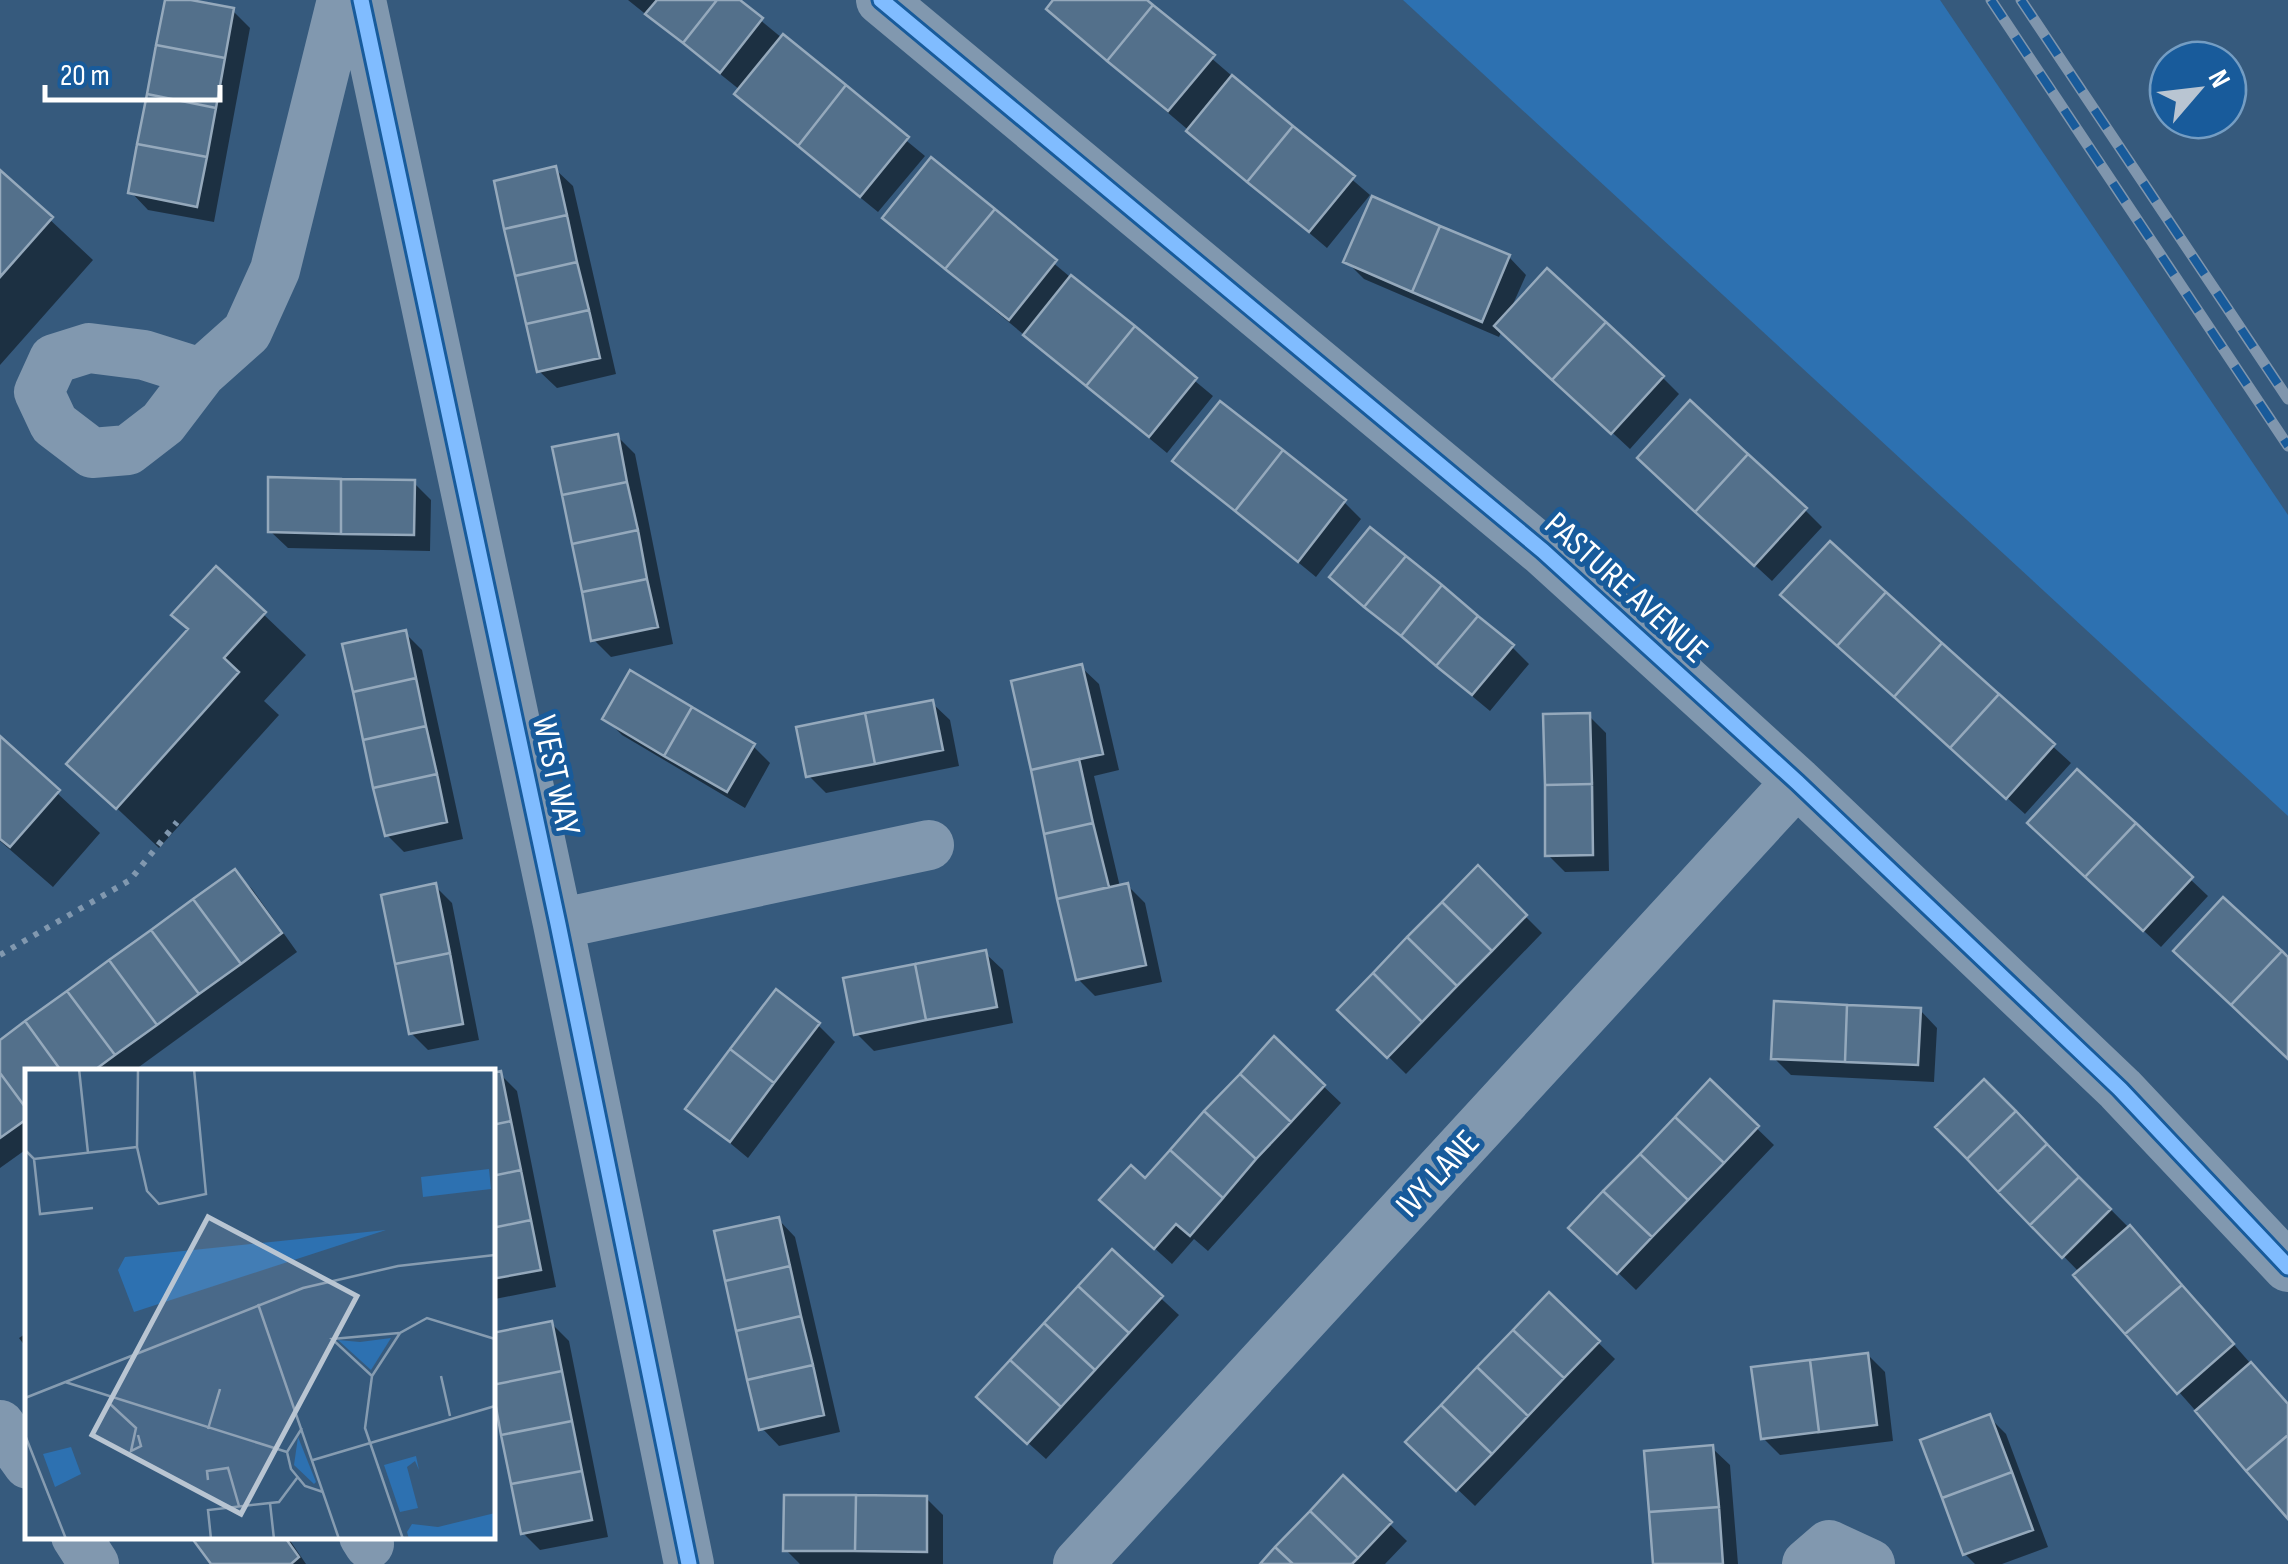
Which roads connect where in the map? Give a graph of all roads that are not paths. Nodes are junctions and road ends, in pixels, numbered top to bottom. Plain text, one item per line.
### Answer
1 (342, 0) edge
2 (361, 0) edge
3 (881, 0) edge
4 (201, 373) dead end
5 (1797, 782) junction
6 (929, 845) dead end
7 (558, 924) junction
8 (2288, 1267) edge
9 (0, 1424) edge
10 (25, 1460) edge
11 (78, 1539) edge
12 (94, 1564) edge
13 (689, 1564) edge
14 (1078, 1564) edge
15 (1807, 1564) edge
16 (1870, 1564) edge

1 - 4 street
2 - 7 street, WEST WAY
3 - 5 street, PASTURE AVENUE
5 - 8 street, PASTURE AVENUE
5 - 14 street, IVY LANE
6 - 7 street
7 - 13 street, WEST WAY
9 - 10 street
11 - 12 street
15 - 16 street

